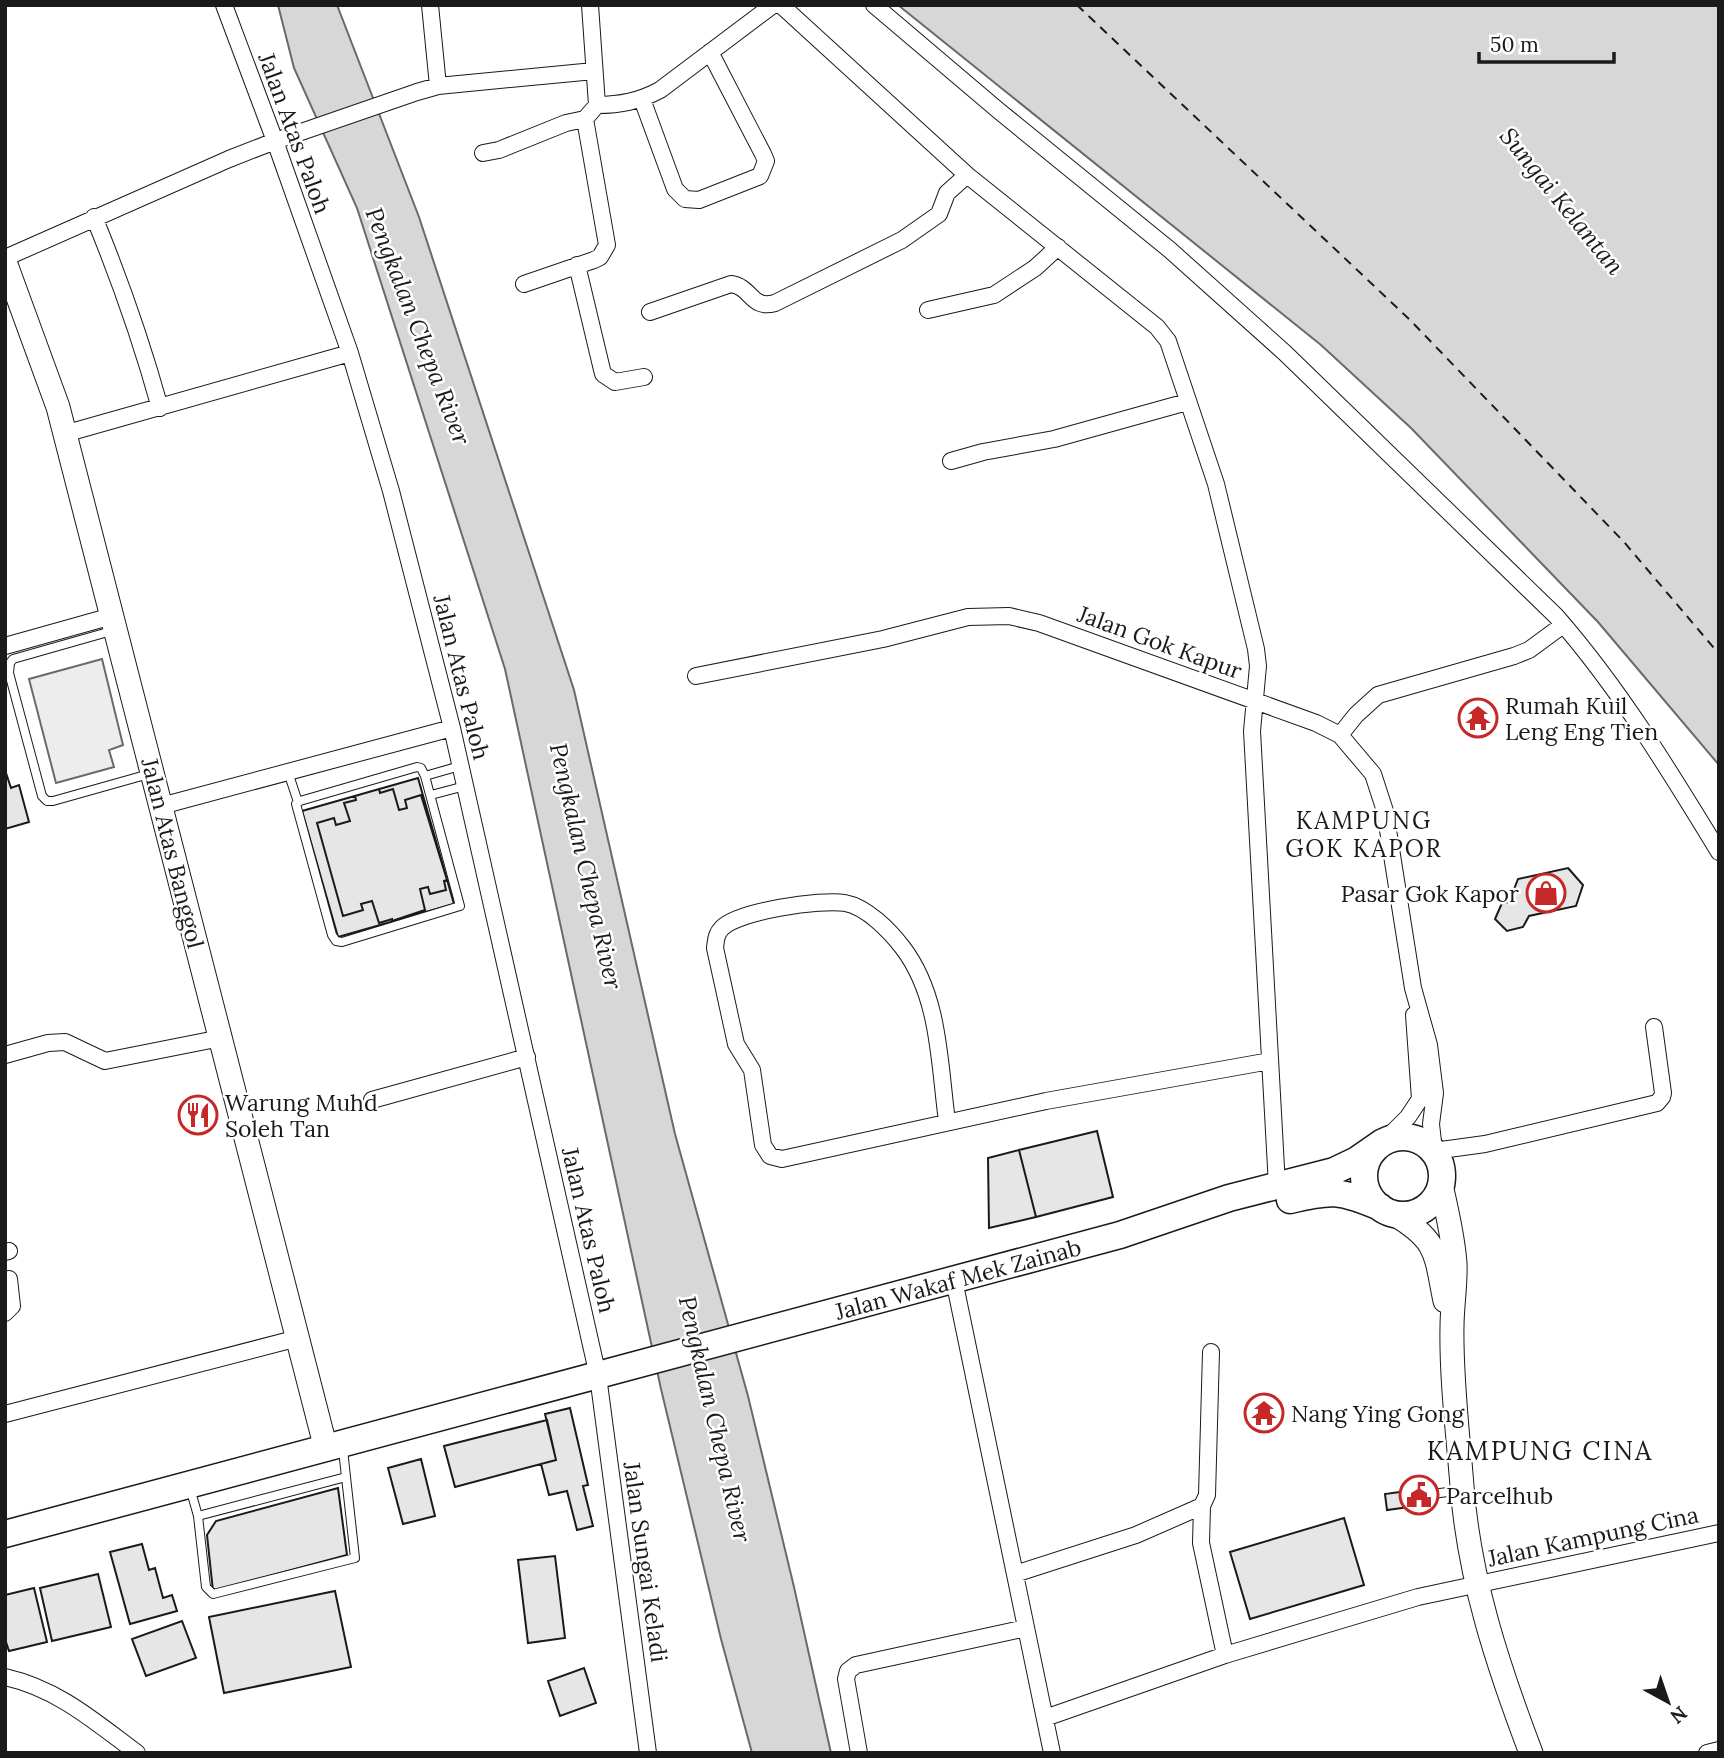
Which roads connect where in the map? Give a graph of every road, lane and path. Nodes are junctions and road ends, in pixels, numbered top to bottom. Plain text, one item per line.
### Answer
1 (224, 5) edge
2 (430, 5) edge
3 (590, 5) edge
4 (774, 5) edge
5 (781, 5) edge
6 (874, 5) edge
7 (710, 52) junction
8 (594, 71) junction
9 (438, 86) junction
10 (642, 99) junction
11 (597, 105) junction
12 (585, 119) junction
13 (275, 141) junction
14 (483, 153) dead end
15 (967, 175) junction
16 (94, 217) junction
17 (1058, 247) junction
18 (5, 260) edge
19 (577, 265) junction
20 (524, 284) dead end
21 (928, 310) dead end
22 (650, 312) dead end
23 (351, 353) junction
24 (644, 377) dead end
25 (1187, 402) junction
26 (160, 408) junction
27 (64, 433) junction
28 (951, 461) dead end
29 (114, 623) junction
30 (1563, 625) junction
31 (5, 646) edge
32 (696, 676) dead end
33 (1253, 701) junction
34 (452, 728) junction
35 (1340, 735) junction
36 (460, 766) junction
37 (289, 772) junction
38 (152, 773) junction
39 (425, 776) junction
40 (464, 786) junction
41 (431, 795) junction
42 (298, 802) junction
43 (161, 806) junction
44 (1719, 852) edge
45 (1413, 988) junction
46 (1654, 1027) dead end
47 (221, 1038) junction
48 (5, 1055) edge
49 (527, 1058) junction
50 (1270, 1061) junction
51 (372, 1100) dead end
52 (947, 1121) junction
53 (1383, 1142) junction
54 (1434, 1151) junction
55 (1441, 1185) junction
56 (1277, 1186) junction
57 (1387, 1210) junction
58 (1120, 1235) junction
59 (9, 1279) dead end
60 (954, 1280) junction
61 (5, 1313) edge
62 (1451, 1328) junction
63 (298, 1338) junction
64 (1211, 1352) dead end
65 (598, 1376) junction
66 (5, 1414) edge
67 (334, 1447) junction
68 (346, 1477) junction
69 (190, 1485) junction
70 (1462, 1490) junction
71 (1433, 1494) dead end
72 (1202, 1506) junction
73 (198, 1516) junction
74 (1719, 1533) edge
75 (5, 1534) edge
76 (1015, 1574) junction
77 (1476, 1584) junction
78 (1026, 1628) junction
79 (1225, 1656) junction
80 (5, 1677) edge
81 (1045, 1718) junction
82 (1719, 1750) edge
83 (137, 1753) edge
84 (648, 1753) edge
85 (859, 1753) edge
86 (1052, 1753) edge
87 (1531, 1753) edge
88 (1707, 1753) edge

1 - 13 street, Jalan Atas Paloh
2 - 9 street
3 - 8 street
4 - 7 street
5 - 15 street
6 - 30 street
7 - 10 street
7 - 10 street
8 - 9 street
8 - 11 street
9 - 13 street
10 - 11 street
11 - 12 street
12 - 14 street
12 - 19 street
13 - 16 street
13 - 23 street, Jalan Atas Paloh
15 - 17 street
15 - 22 street
16 - 18 street
16 - 26 street
17 - 21 street
17 - 25 street
18 - 27 main road, Jalan Atas Banggol
19 - 20 street
19 - 24 street
23 - 26 street
23 - 34 street, Jalan Atas Paloh
25 - 28 street
25 - 33 street
26 - 27 street
27 - 29 main road, Jalan Atas Banggol
29 - 31 street
29 - 38 main road, Jalan Atas Banggol
29 - 38 lane
30 - 35 street
30 - 44 street
32 - 33 street, Jalan Gok Kapur
33 - 35 street, Jalan Gok Kapur
33 - 50 street
34 - 36 street, Jalan Atas Paloh
34 - 37 street
35 - 45 street, Jalan Gok Kapur
36 - 39 lane
36 - 40 street, Jalan Atas Paloh
37 - 42 lane
37 - 43 street
38 - 43 main road, Jalan Atas Banggol
39 - 41 lane
39 - 42 lane
40 - 41 lane
40 - 49 street, Jalan Atas Paloh
41 - 42 lane
43 - 47 main road, Jalan Atas Banggol
45 - 53 street, Jalan Gok Kapur
45 - 54 street, Jalan Gok Kapur
46 - 54 street
47 - 48 street
47 - 63 main road, Jalan Atas Banggol
49 - 51 street
49 - 65 street, Jalan Atas Paloh
50 - 52 street
50 - 56 street
52 - 52 street
53 - 54 main road
53 - 56 main road, Jalan Wakaf Mek Zainab
53 - 57 main road
54 - 55 main road
55 - 57 main road
55 - 62 main road
56 - 58 main road, Jalan Wakaf Mek Zainab
57 - 58 main road, Jalan Wakaf Mek Zainab
57 - 62 main road
58 - 60 main road, Jalan Wakaf Mek Zainab
59 - 61 street
60 - 65 main road, Jalan Wakaf Mek Zainab
60 - 76 street
62 - 70 main road
63 - 66 street
63 - 67 main road, Jalan Atas Banggol
64 - 72 street
65 - 67 main road, Jalan Wakaf Mek Zainab
65 - 84 street, Jalan Sungai Keladi
67 - 68 lane
67 - 69 main road, Jalan Wakaf Mek Zainab
68 - 73 lane
68 - 73 lane
69 - 73 lane
69 - 75 main road, Jalan Wakaf Mek Zainab
70 - 71 lane
70 - 77 main road
72 - 76 street
72 - 79 street
74 - 77 street, Jalan Kampung Cina
76 - 78 street
77 - 79 street, Jalan Kampung Cina
77 - 87 main road
78 - 81 street
78 - 85 street
79 - 81 street, Jalan Kampung Cina
80 - 83 street
81 - 86 street
82 - 88 street

